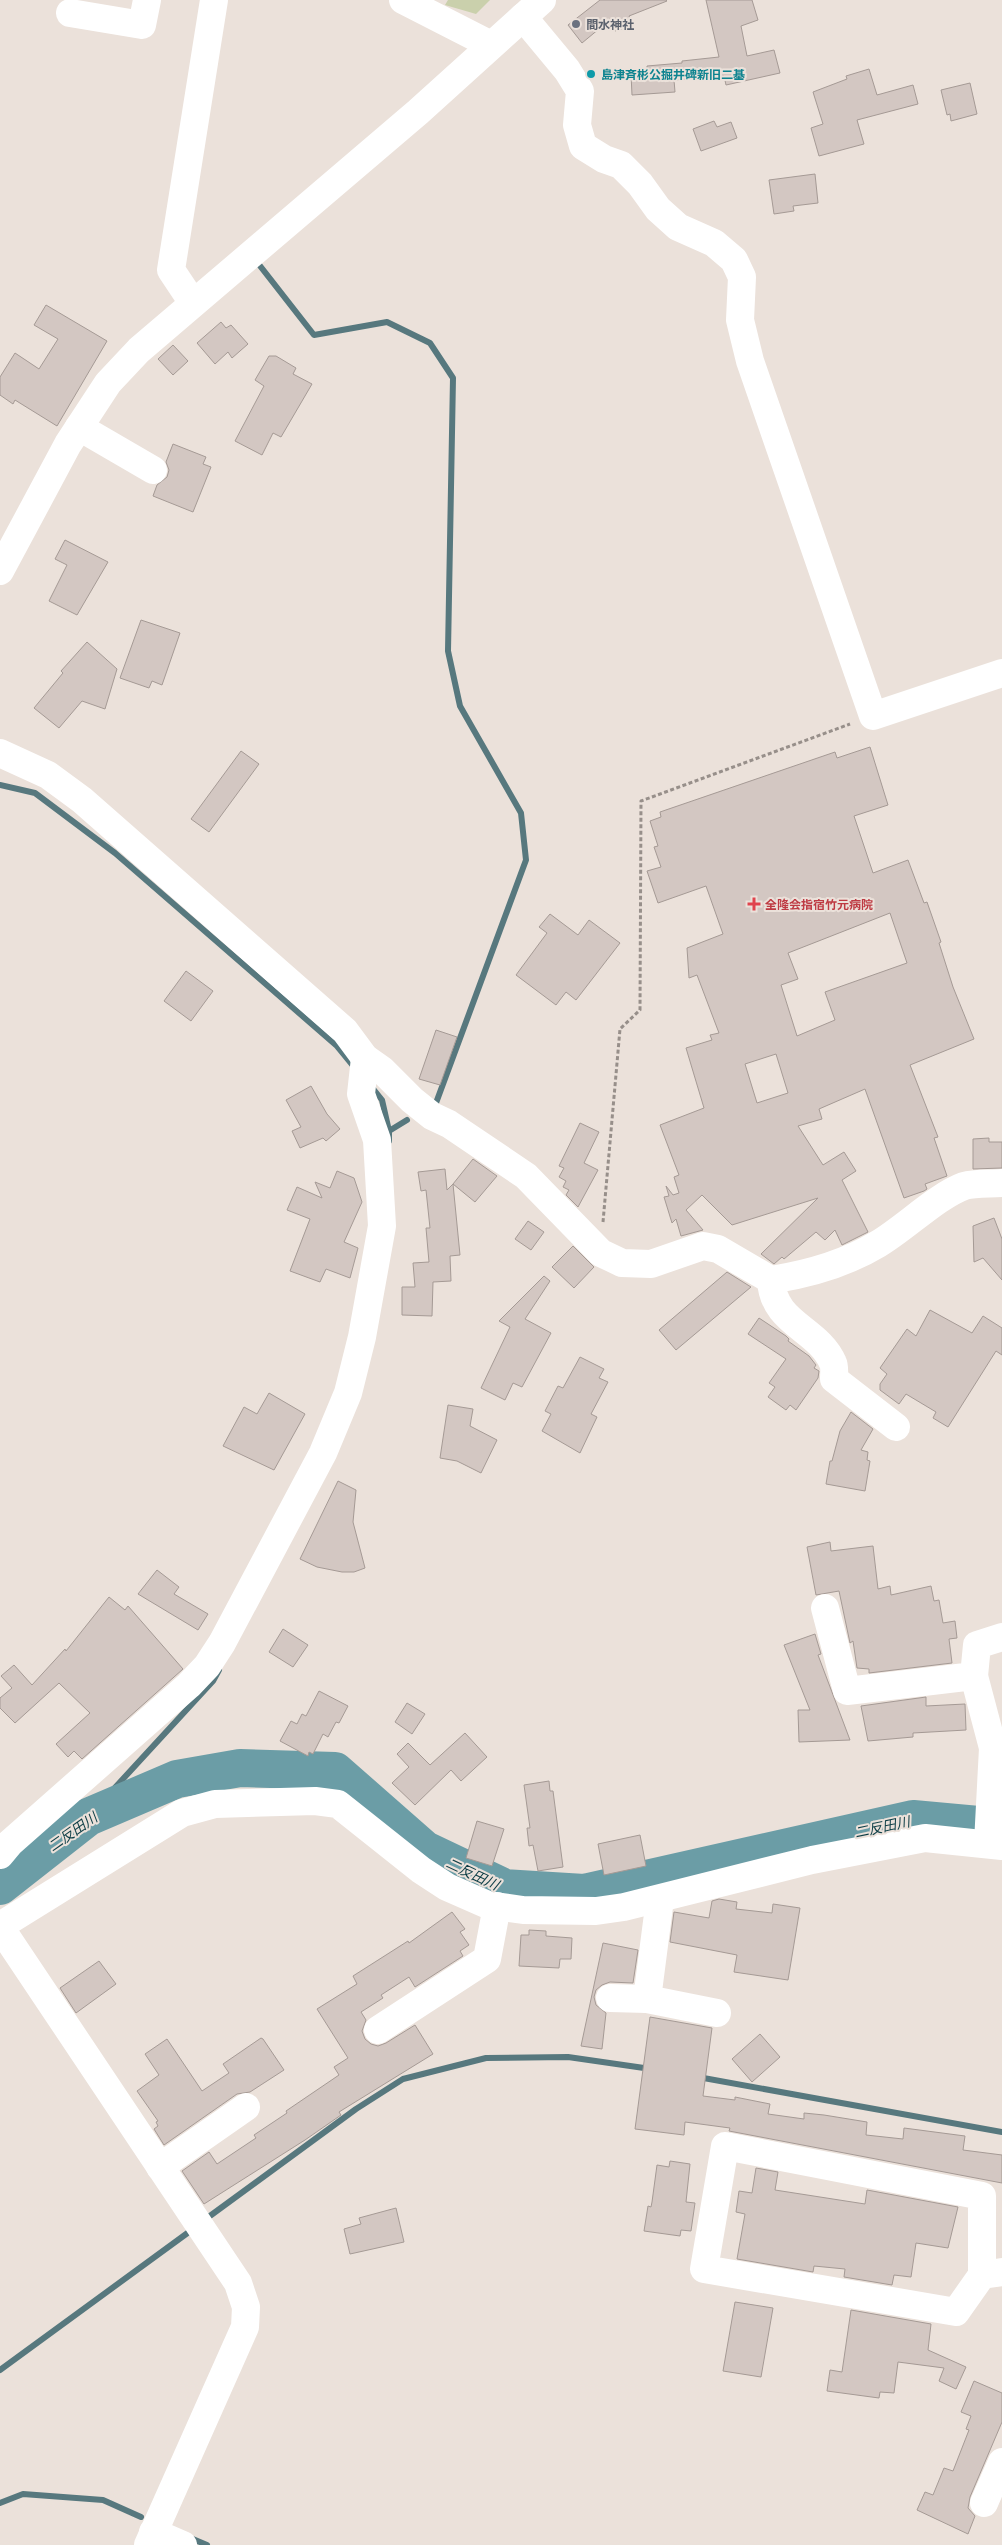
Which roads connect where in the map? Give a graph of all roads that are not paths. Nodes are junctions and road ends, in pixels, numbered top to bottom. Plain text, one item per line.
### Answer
1 (147, 0) edge
2 (214, 0) edge
3 (403, 0) edge
4 (533, 9) edge
5 (70, 13) dead end
6 (491, 44) junction
7 (193, 303) junction
8 (79, 427) junction
9 (153, 470) dead end
10 (0, 571) edge
11 (1002, 673) edge
12 (0, 753) edge
13 (364, 1058) junction
14 (1002, 1183) edge
15 (770, 1280) junction
16 (896, 1427) dead end
17 (825, 1608) dead end
18 (1002, 1637) edge
19 (974, 1676) junction
20 (997, 1748) edge
21 (995, 1844) edge
22 (0, 1855) edge
23 (660, 1899) junction
24 (497, 1906) junction
25 (0, 1927) edge
26 (610, 1998) dead end
27 (647, 1999) junction
28 (717, 2013) dead end
29 (378, 2030) dead end
30 (246, 2107) dead end
31 (160, 2167) junction
32 (992, 2274) edge
33 (1002, 2462) edge
34 (984, 2503) dead end
35 (150, 2539) edge
36 (182, 2545) edge

1 - 5 street
2 - 7 street
3 - 6 street
4 - 6 street
4 - 11 street
6 - 7 street
7 - 8 street
8 - 9 street
8 - 10 street
12 - 13 street
13 - 15 street
13 - 22 street
14 - 15 street
15 - 16 street
17 - 19 street
18 - 19 street
19 - 20 street
20 - 21 street
21 - 23 street
23 - 24 street
23 - 27 street
24 - 25 street
24 - 29 street
25 - 31 street
26 - 27 street
27 - 28 street
30 - 31 street
31 - 35 street
32 - 32 street
33 - 34 street
35 - 36 street

